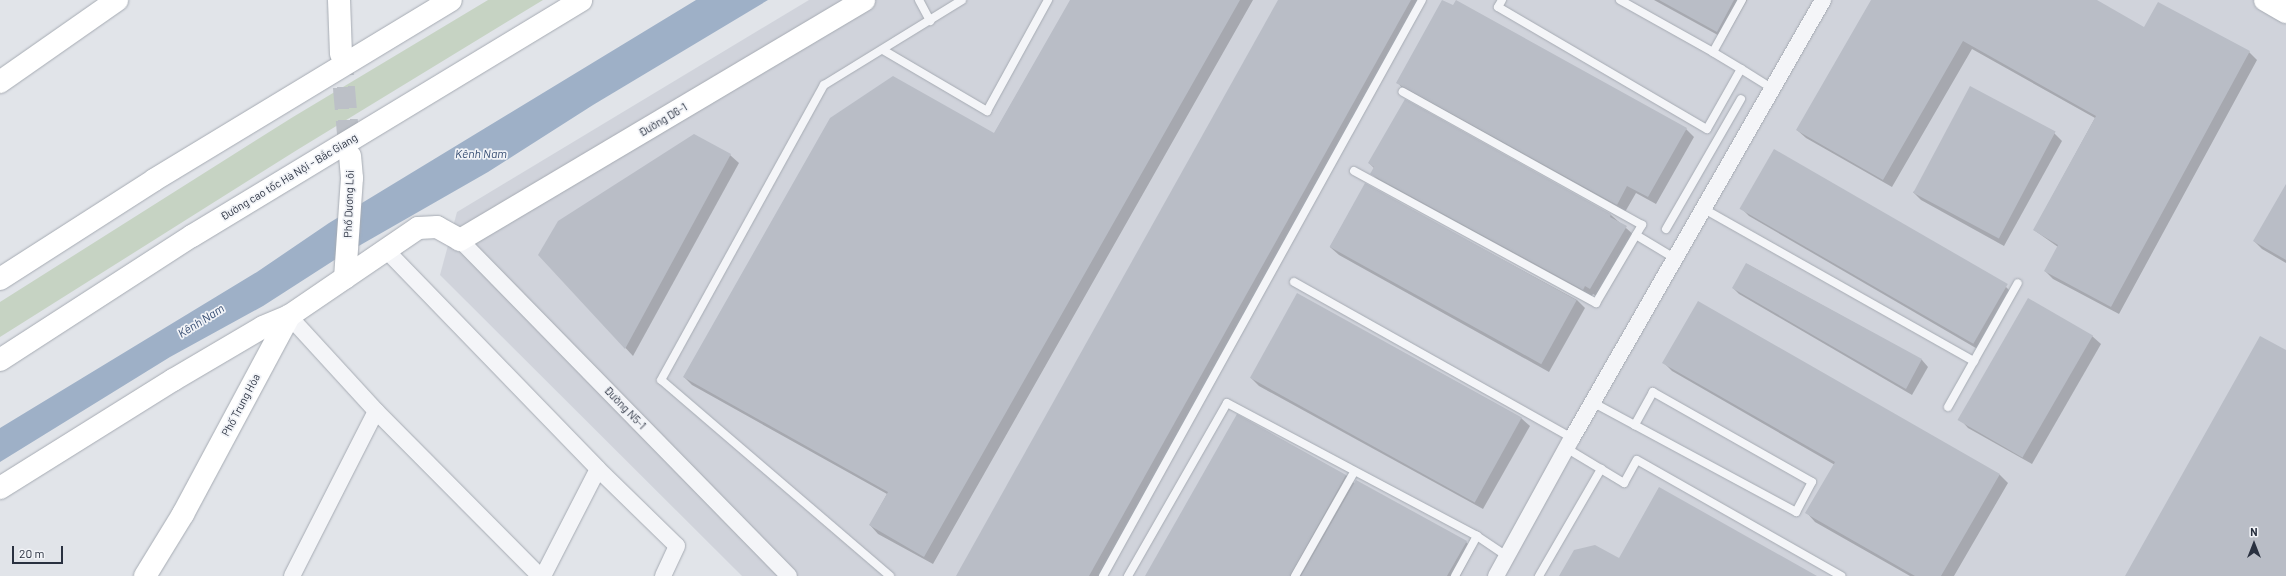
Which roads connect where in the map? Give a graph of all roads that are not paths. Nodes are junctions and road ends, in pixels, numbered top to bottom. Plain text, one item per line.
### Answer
1 (117, 0) edge
2 (339, 0) edge
3 (451, 0) edge
4 (581, 0) edge
5 (864, 0) edge
6 (918, 0) edge
7 (962, 0) edge
8 (1048, 0) edge
9 (1422, 0) edge
10 (1502, 0) edge
11 (1620, 0) edge
12 (1742, 0) edge
13 (1823, 0) edge
14 (2265, 0) edge
15 (2286, 12) edge
16 (930, 21) junction
17 (883, 50) junction
18 (1713, 52) junction
19 (341, 54) tunnel mouth
20 (1741, 69) junction
21 (0, 82) edge
22 (1773, 88) junction
23 (1403, 92) dead end
24 (1742, 99) dead end
25 (350, 156) tunnel mouth
26 (1354, 171) dead end
27 (1704, 209) junction
28 (1666, 229) dead end
29 (1636, 235) junction
30 (460, 240) junction
31 (387, 251) junction
32 (1676, 259) junction
33 (345, 278) junction
34 (0, 279) edge
35 (1294, 282) dead end
36 (2018, 283) dead end
37 (289, 316) junction
38 (0, 360) edge
39 (1974, 361) junction
40 (1592, 402) junction
41 (1948, 407) dead end
42 (376, 411) junction
43 (1635, 425) junction
44 (1569, 443) junction
45 (1601, 469) junction
46 (598, 470) junction
47 (1354, 472) junction
48 (0, 488) edge
49 (1478, 536) junction
50 (1507, 556) junction
51 (145, 576) edge
52 (292, 576) edge
53 (541, 576) edge
54 (663, 576) edge
55 (789, 576) edge
56 (890, 576) edge
57 (1103, 576) edge
58 (1128, 576) edge
59 (1295, 576) edge
60 (1455, 576) edge
61 (1496, 576) edge
62 (1539, 576) edge
63 (1840, 576) edge

1 - 21 main road
2 - 19 main road
3 - 34 main road
4 - 38 main road, Đường cao tốc Hà Nội - Bắc Giang
5 - 30 main road, Đường D6-1
6 - 16 lane
7 - 16 lane
8 - 17 lane
9 - 57 lane
10 - 20 lane
11 - 18 lane
12 - 18 lane
13 - 22 street
14 - 15 main road
16 - 17 lane
17 - 56 lane
18 - 20 lane
20 - 22 lane
22 - 27 street
23 - 29 lane
24 - 28 lane
25 - 33 main road, Phố Dương Lôi
26 - 29 lane
27 - 32 street
27 - 39 lane
29 - 32 lane
30 - 31 main road, Phố Trung Hòa
30 - 55 street, Đường N5-1
31 - 33 main road, Phố Trung Hòa
31 - 46 street
32 - 40 street
33 - 37 main road, Phố Trung Hòa
35 - 44 lane
36 - 39 lane
37 - 42 street
37 - 48 main road
37 - 51 main road, Phố Trung Hòa
39 - 41 lane
40 - 43 lane
40 - 44 street
42 - 52 street
42 - 53 street
43 - 43 lane
44 - 45 lane
44 - 50 street
45 - 62 lane
45 - 63 lane
46 - 53 street
46 - 54 street
47 - 49 lane
47 - 58 lane
47 - 59 lane
49 - 50 lane
49 - 60 lane
50 - 61 street

